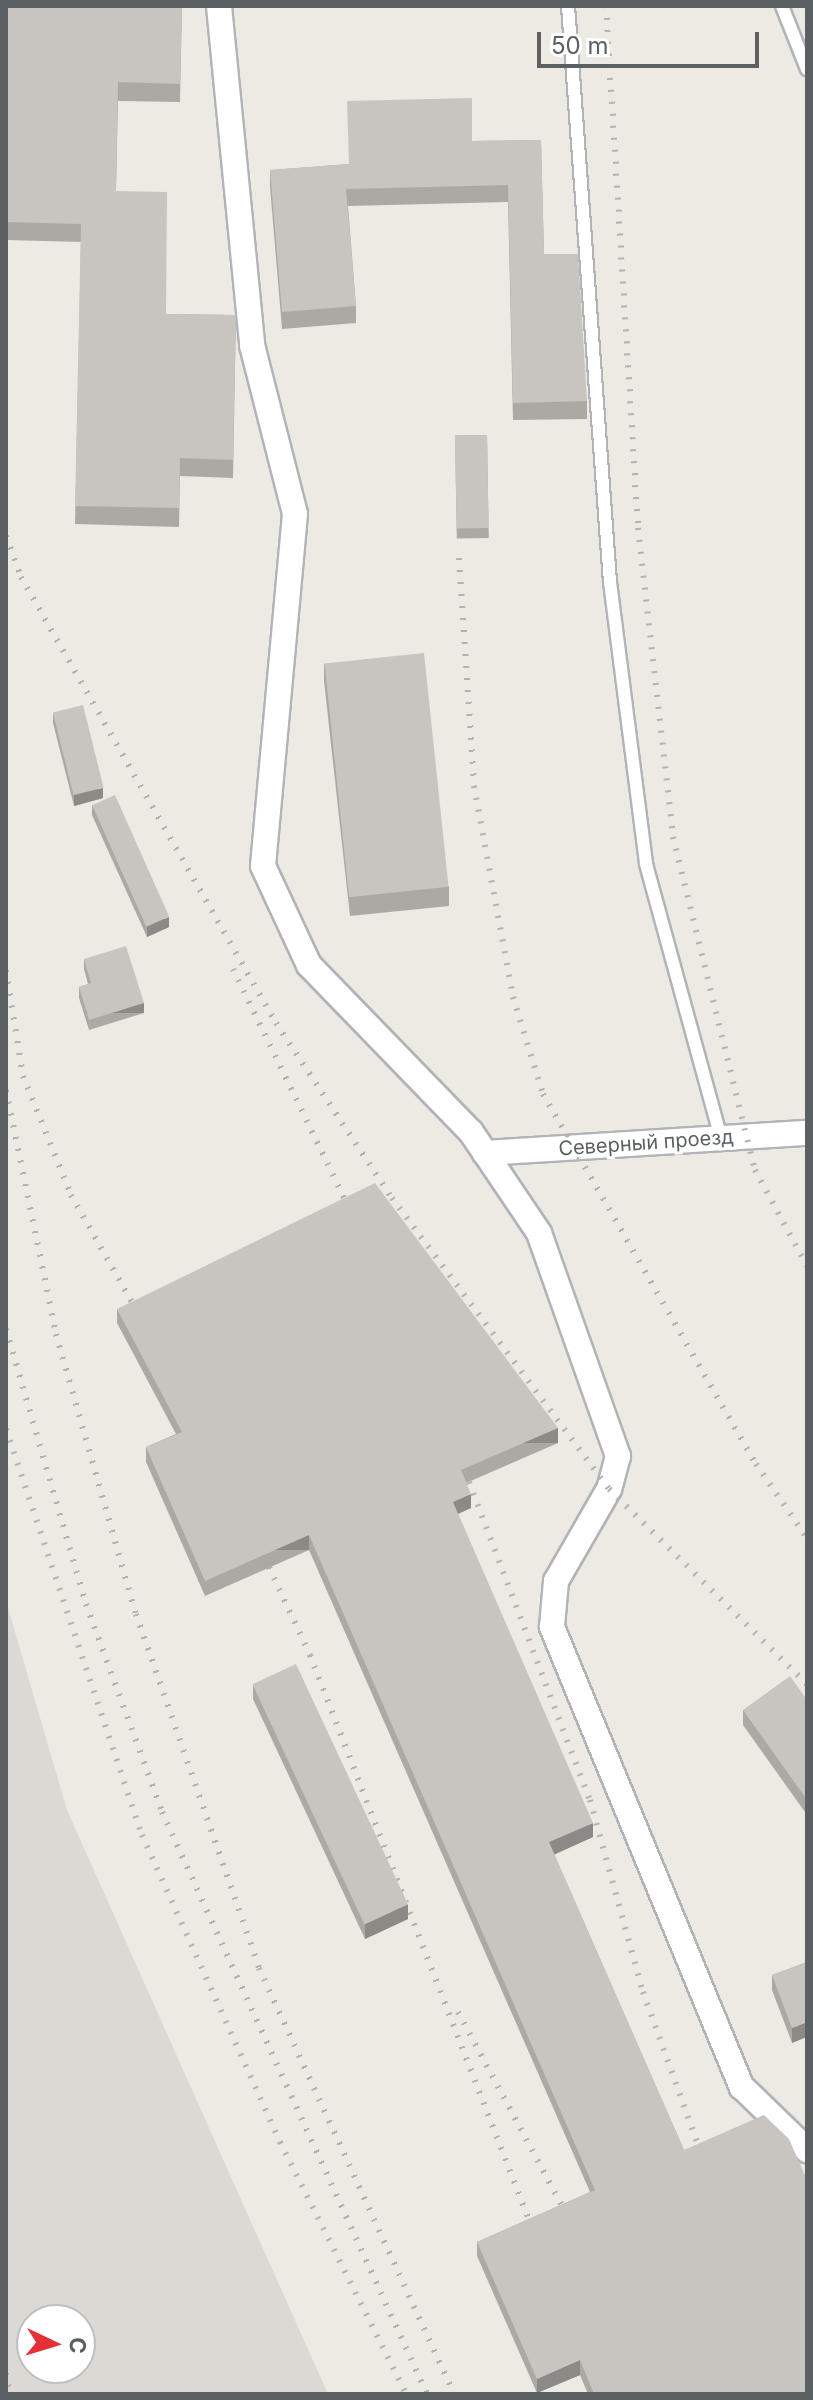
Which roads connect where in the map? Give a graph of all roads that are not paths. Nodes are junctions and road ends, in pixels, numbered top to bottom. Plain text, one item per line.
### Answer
1 (219, 6) edge
2 (568, 6) edge
3 (782, 6) edge
4 (807, 69) edge
5 (807, 1133) edge
6 (721, 1138) junction
7 (485, 1153) junction
8 (807, 2150) edge

1 - 7 street
2 - 6 lane
3 - 4 lane
5 - 6 street, Северный проезд
6 - 7 street, Северный проезд
7 - 8 street

